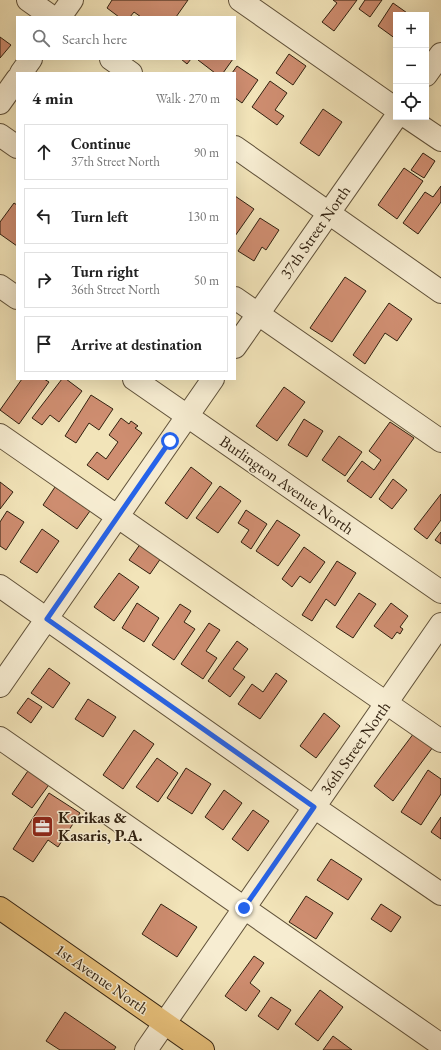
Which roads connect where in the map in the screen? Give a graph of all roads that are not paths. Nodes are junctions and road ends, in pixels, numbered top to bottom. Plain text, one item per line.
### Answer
1 (28, 0) edge
2 (72, 0) edge
3 (240, 0) edge
4 (51, 16) edge
5 (61, 16) edge
6 (441, 54) edge
7 (30, 60) edge
8 (112, 60) edge
9 (429, 71) edge
10 (22, 72) edge
11 (130, 72) edge
12 (16, 80) edge
13 (0, 103) edge
14 (393, 107) edge
15 (394, 120) edge
16 (411, 120) edge
17 (0, 135) edge
18 (441, 140) edge
19 (16, 146) edge
20 (236, 148) edge
21 (328, 213) junction
22 (0, 286) edge
23 (441, 292) edge
24 (16, 297) edge
25 (236, 299) edge
26 (258, 314) junction
27 (236, 346) edge
28 (135, 380) edge
29 (212, 380) edge
30 (187, 416) junction
31 (0, 435) edge
32 (441, 441) edge
33 (117, 517) junction
34 (0, 586) edge
35 (441, 592) edge
36 (47, 619) junction
37 (441, 624) edge
38 (0, 686) edge
39 (386, 703) junction
40 (0, 738) edge
41 (441, 741) edge
42 (314, 807) junction
43 (441, 894) edge
44 (0, 908) edge
45 (244, 908) junction
46 (164, 1023) junction
47 (441, 1045) edge
48 (146, 1050) edge
49 (203, 1050) edge

1 - 4 street
2 - 5 street
3 - 14 street
6 - 9 street
7 - 10 street
8 - 11 street
12 - 13 street
15 - 21 street, 37th Street North
16 - 18 street
17 - 19 street
20 - 21 street
21 - 23 street
21 - 26 street, 37th Street North
22 - 24 street
25 - 26 street
26 - 27 street, 37th Street North
26 - 32 street
28 - 30 street, Burlington Avenue North
29 - 30 street
30 - 33 street
30 - 35 street, Burlington Avenue North
31 - 33 street
33 - 36 street
33 - 39 street
34 - 36 street
36 - 38 street
36 - 42 street
37 - 39 street, 36th Street North
39 - 41 street
39 - 42 street, 36th Street North
40 - 45 street
42 - 43 street
42 - 45 street, 36th Street North
44 - 46 main road, 1st Avenue North
45 - 46 street, 36th Street North
45 - 47 street
46 - 48 street, 36th Street North
46 - 49 main road, 1st Avenue North

